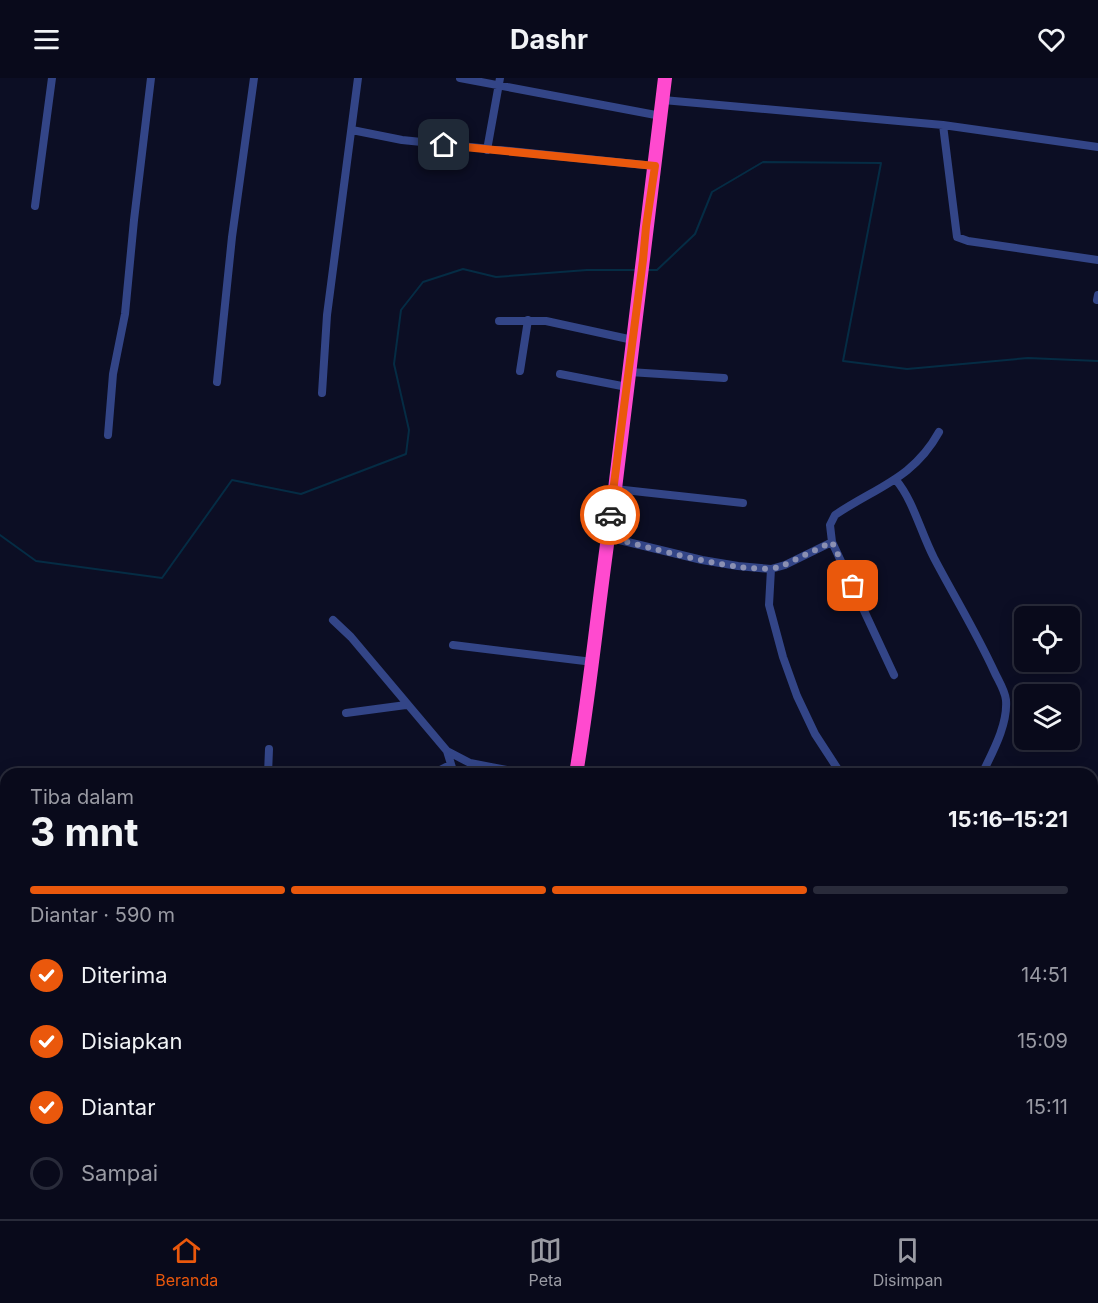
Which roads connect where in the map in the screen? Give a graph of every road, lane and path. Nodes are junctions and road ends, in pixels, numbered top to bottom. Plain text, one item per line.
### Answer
1 (52, 78) edge
2 (151, 78) edge
3 (254, 78) edge
4 (358, 78) edge
5 (460, 78) edge
6 (665, 78) edge
7 (499, 82) edge
8 (663, 100) junction
9 (661, 116) junction
10 (943, 125) junction
11 (352, 130) junction
12 (1098, 147) edge
13 (487, 150) junction
14 (655, 166) junction
15 (35, 206) dead end
16 (1098, 260) edge
17 (528, 320) junction
18 (499, 321) dead end
19 (633, 340) junction
20 (520, 371) dead end
21 (629, 372) junction
22 (560, 374) dead end
23 (724, 378) dead end
24 (218, 382) dead end
25 (627, 387) junction
26 (322, 393) dead end
27 (939, 432) dead end
28 (108, 435) dead end
29 (896, 480) junction
30 (615, 489) junction
31 (742, 503) dead end
32 (607, 537) junction
33 (832, 542) junction
34 (771, 569) junction
35 (333, 620) dead end
36 (453, 645) dead end
37 (593, 662) junction
38 (894, 675) dead end
39 (406, 705) junction
40 (346, 713) dead end
41 (269, 749) dead end
42 (447, 751) junction
43 (450, 765) junction
44 (268, 768) edge
45 (444, 768) edge
46 (451, 768) edge
47 (499, 768) edge
48 (577, 768) edge
49 (837, 768) edge
50 (985, 768) edge

1 - 15 street
2 - 28 street
3 - 24 street
4 - 11 street
5 - 7 street
6 - 8 highway
7 - 9 street
7 - 13 street
8 - 9 highway
8 - 10 street
9 - 14 highway
10 - 12 street
10 - 16 street
11 - 13 street
11 - 26 street
13 - 14 street
14 - 19 highway
17 - 18 street
17 - 19 street
17 - 20 street
19 - 21 highway
21 - 23 street
21 - 25 highway
22 - 25 street
25 - 30 highway
27 - 29 street
29 - 33 street
29 - 50 street
30 - 31 street
30 - 32 highway
32 - 34 street
32 - 37 highway
33 - 34 street
33 - 38 street
34 - 49 street
35 - 39 street
36 - 37 street
37 - 48 highway
39 - 40 street
39 - 42 street
41 - 44 street
42 - 43 street
42 - 47 street
43 - 45 street
43 - 46 street

